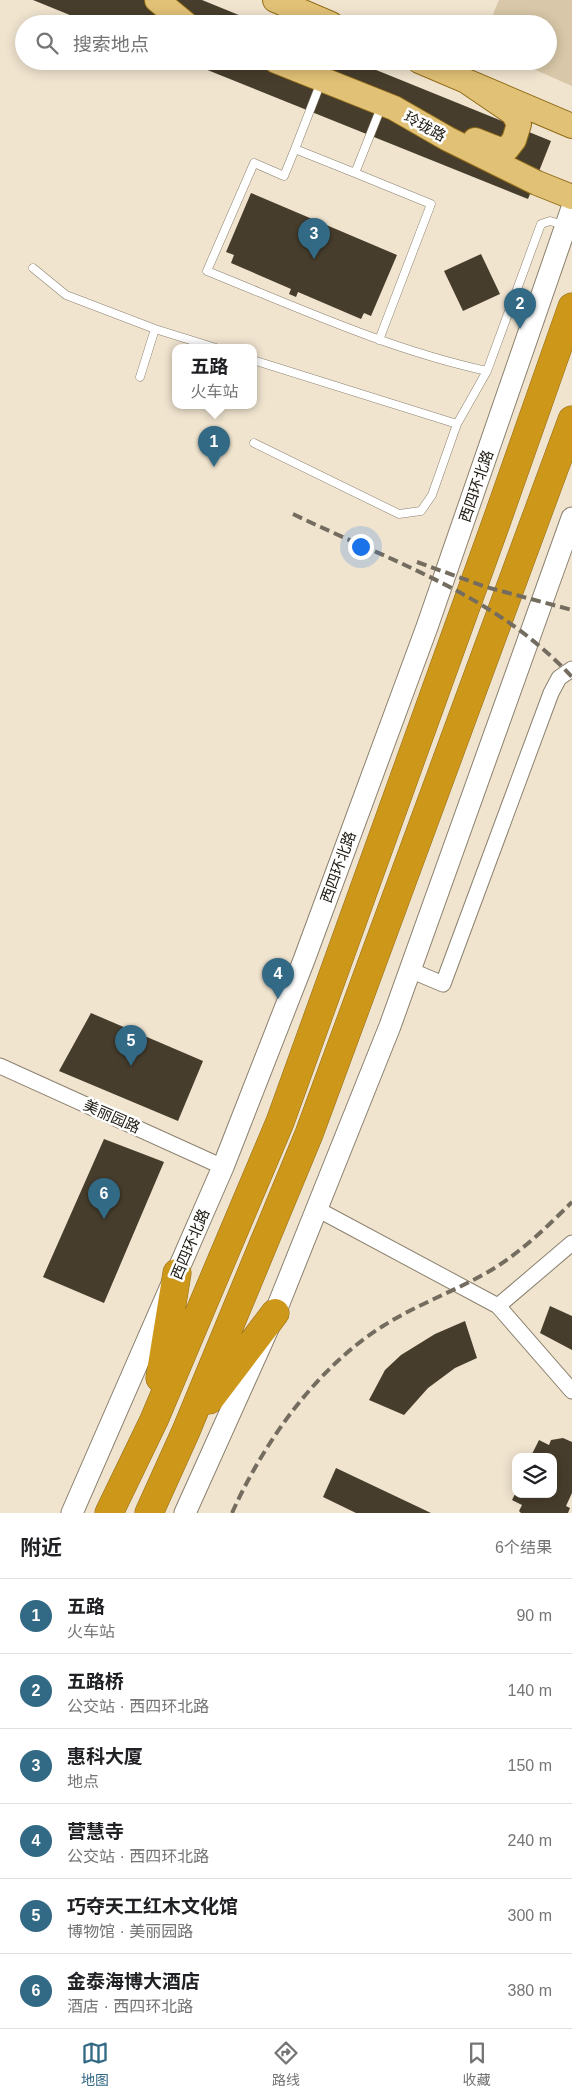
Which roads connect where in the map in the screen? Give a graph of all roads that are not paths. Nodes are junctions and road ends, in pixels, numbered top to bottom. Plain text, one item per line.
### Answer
1 (157, 0) edge
2 (275, 0) edge
3 (175, 15) edge
4 (310, 15) edge
5 (298, 70) edge
6 (440, 70) edge
7 (322, 80) junction
8 (466, 81) junction
9 (388, 106) junction
10 (572, 126) edge
11 (296, 149) junction
12 (355, 173) junction
13 (572, 197) edge
14 (569, 217) edge
15 (33, 268) dead end
16 (572, 307) edge
17 (155, 329) junction
18 (379, 340) junction
19 (203, 344) edge
20 (257, 361) edge
21 (486, 371) junction
22 (140, 377) dead end
23 (572, 420) edge
24 (457, 424) junction
25 (254, 443) dead end
26 (572, 518) edge
27 (572, 669) edge
28 (410, 970) junction
29 (0, 1066) edge
30 (223, 1166) junction
31 (317, 1209) junction
32 (572, 1243) edge
33 (178, 1274) junction
34 (498, 1306) junction
35 (275, 1313) junction
36 (572, 1391) edge
37 (154, 1420) junction
38 (186, 1431) junction
39 (72, 1513) edge
40 (109, 1513) edge
41 (149, 1513) edge
42 (185, 1513) edge

1 - 3 main road
2 - 4 main road
5 - 7 main road, 玲珑路
6 - 8 main road
7 - 9 main road, 玲珑路
7 - 11 lane
8 - 9 main road
8 - 10 main road
9 - 12 lane
9 - 13 main road, 玲珑路
11 - 12 lane
11 - 18 lane
12 - 18 lane
14 - 21 lane
14 - 30 street, 西四环北路
15 - 17 lane
16 - 37 highway, 西四环北路
17 - 19 lane
17 - 22 lane
18 - 21 lane
20 - 24 lane
21 - 24 lane
23 - 38 highway
24 - 25 lane
26 - 28 street
27 - 28 street
28 - 31 street
29 - 30 street, 美丽园路
30 - 33 street, 西四环北路
31 - 34 street
31 - 35 street
32 - 34 street
33 - 37 highway
33 - 39 street, 西四环北路
34 - 36 street
35 - 38 highway
35 - 42 street
37 - 40 highway, 西四环北路
38 - 41 highway

